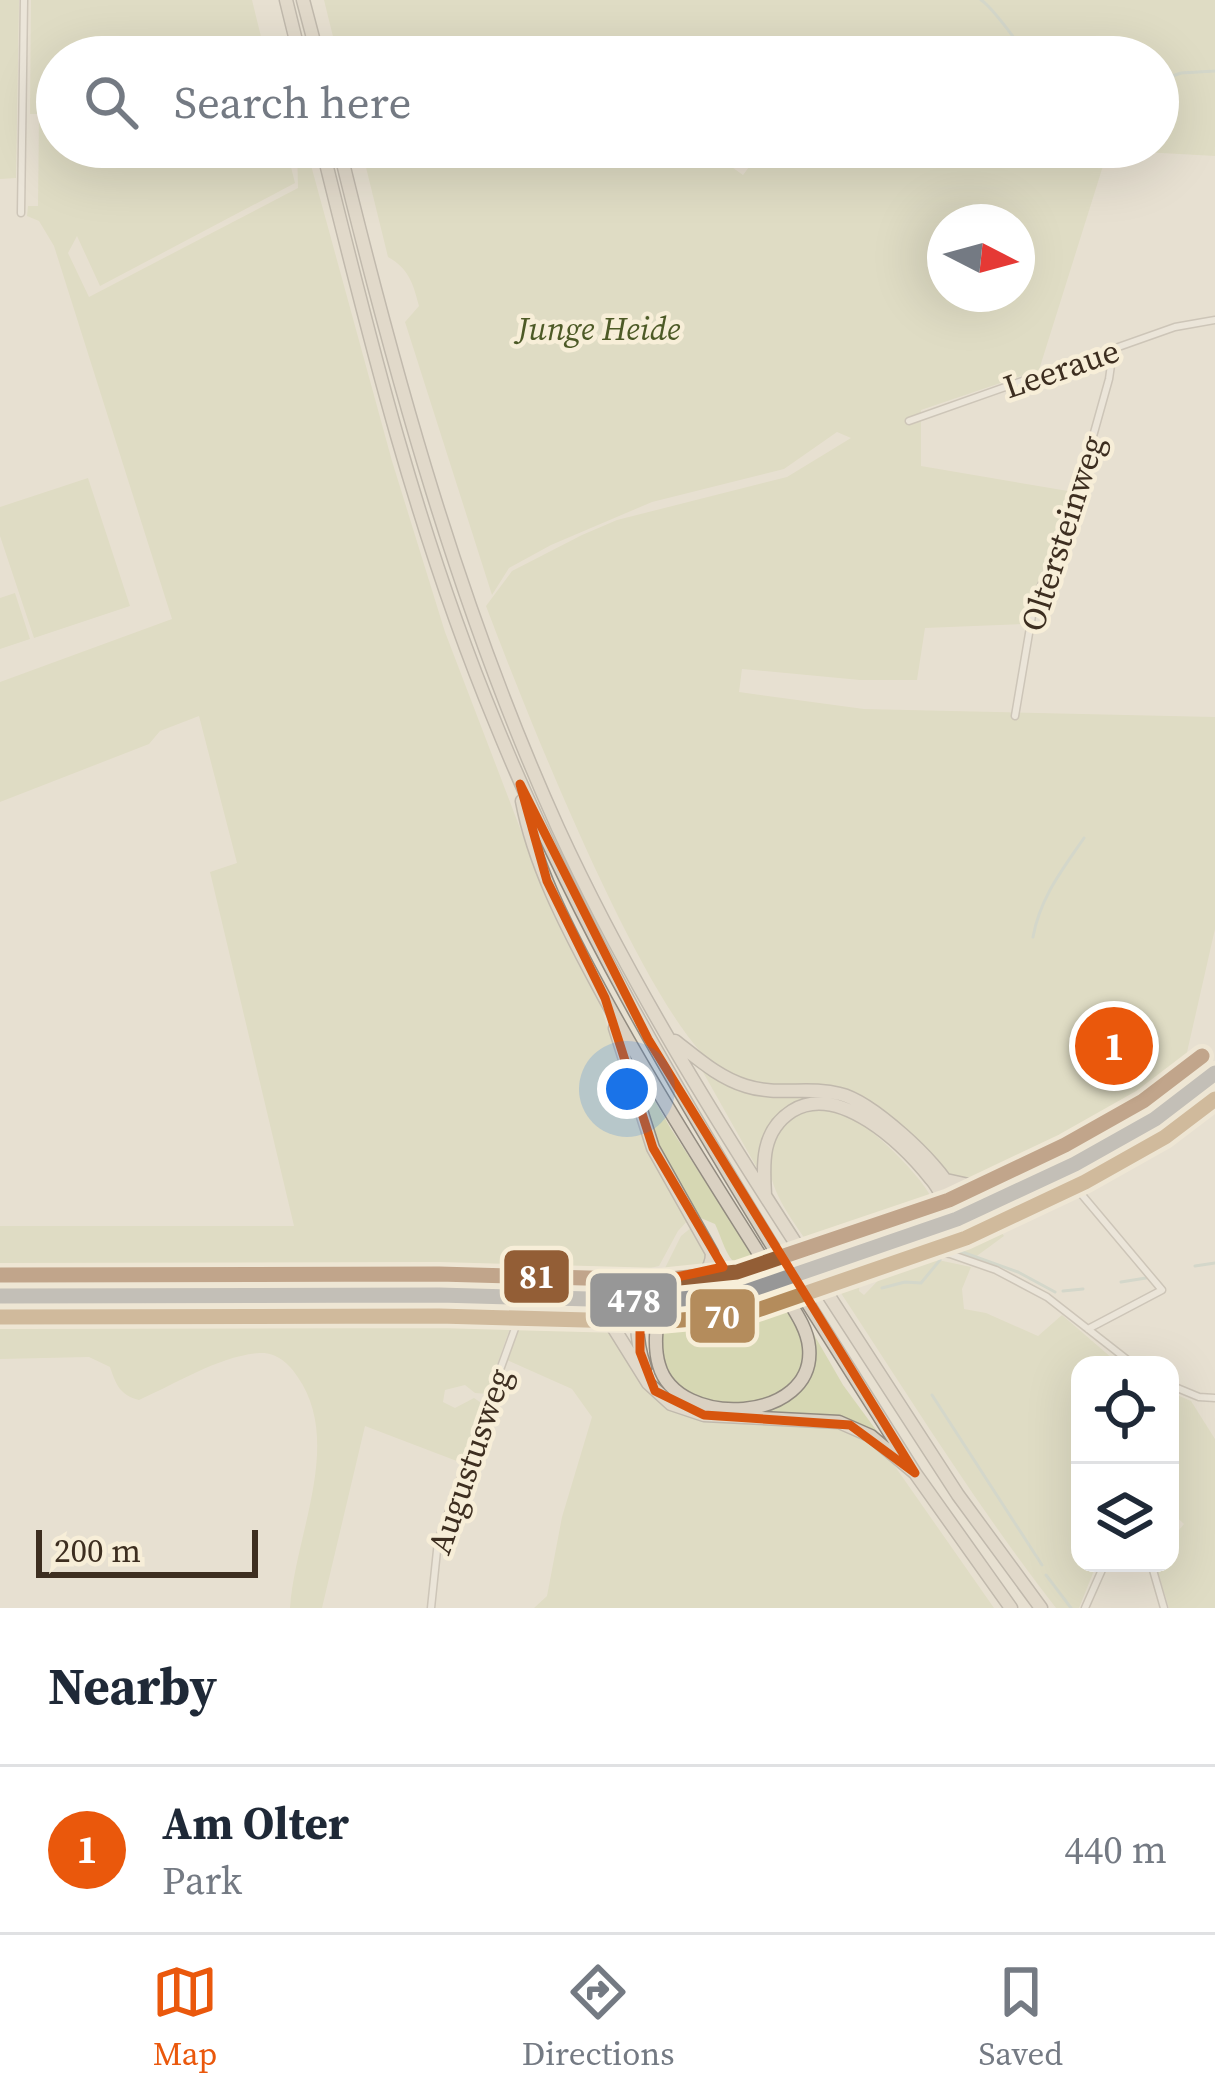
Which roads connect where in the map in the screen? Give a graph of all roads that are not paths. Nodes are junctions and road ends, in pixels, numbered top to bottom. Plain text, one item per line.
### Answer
1 (24, 0) edge
2 (286, 0) edge
3 (303, 0) edge
4 (295, 36) edge
5 (312, 36) edge
6 (328, 168) edge
7 (345, 168) edge
8 (21, 213) dead end
9 (1215, 320) edge
10 (1113, 351) junction
11 (909, 421) dead end
12 (1015, 716) dead end
13 (520, 784) junction
14 (605, 998) junction
15 (667, 1034) junction
16 (1215, 1073) edge
17 (1061, 1170) junction
18 (946, 1180) junction
19 (1024, 1185) junction
20 (995, 1191) junction
21 (765, 1196) junction
22 (954, 1211) junction
23 (887, 1244) junction
24 (814, 1263) junction
25 (772, 1278) junction
26 (0, 1280) edge
27 (649, 1283) junction
28 (674, 1284) junction
29 (0, 1296) edge
30 (508, 1296) junction
31 (526, 1296) junction
32 (566, 1297) junction
33 (639, 1300) junction
34 (661, 1301) junction
35 (518, 1317) junction
36 (1088, 1329) junction
37 (1120, 1356) edge
38 (1179, 1389) edge
39 (655, 1391) junction
40 (1215, 1398) edge
41 (916, 1473) junction
42 (1101, 1572) edge
43 (1154, 1572) edge
44 (431, 1608) edge
45 (1011, 1608) edge
46 (1041, 1608) edge
47 (1084, 1608) edge
48 (1164, 1608) edge

1 - 8 street
2 - 4 highway
3 - 5 highway
6 - 13 highway
7 - 15 highway
9 - 10 street, Leeraue
10 - 11 street, Leeraue
10 - 12 street, Oltersteinweg
13 - 14 highway
13 - 41 highway, bridge
14 - 25 highway
14 - 28 highway
15 - 18 highway
15 - 21 highway
16 - 17 main road
17 - 19 main road
17 - 36 street
18 - 20 highway
18 - 22 highway
19 - 20 main road
19 - 22 main road
20 - 22 main road
21 - 22 highway
21 - 24 highway
22 - 23 main road
22 - 24 main road
23 - 24 main road
23 - 36 street
24 - 46 highway
25 - 28 main road
25 - 34 main road
25 - 34 highway
26 - 27 main road
27 - 28 main road
27 - 33 highway
29 - 30 main road
30 - 31 main road
30 - 35 street
31 - 32 main road
31 - 35 street, Augustusweg
32 - 33 main road
32 - 39 highway
33 - 34 main road
33 - 39 highway
35 - 44 street, Augustusweg
36 - 37 street
38 - 40 street
39 - 41 highway
41 - 45 highway
42 - 47 street
43 - 48 street

